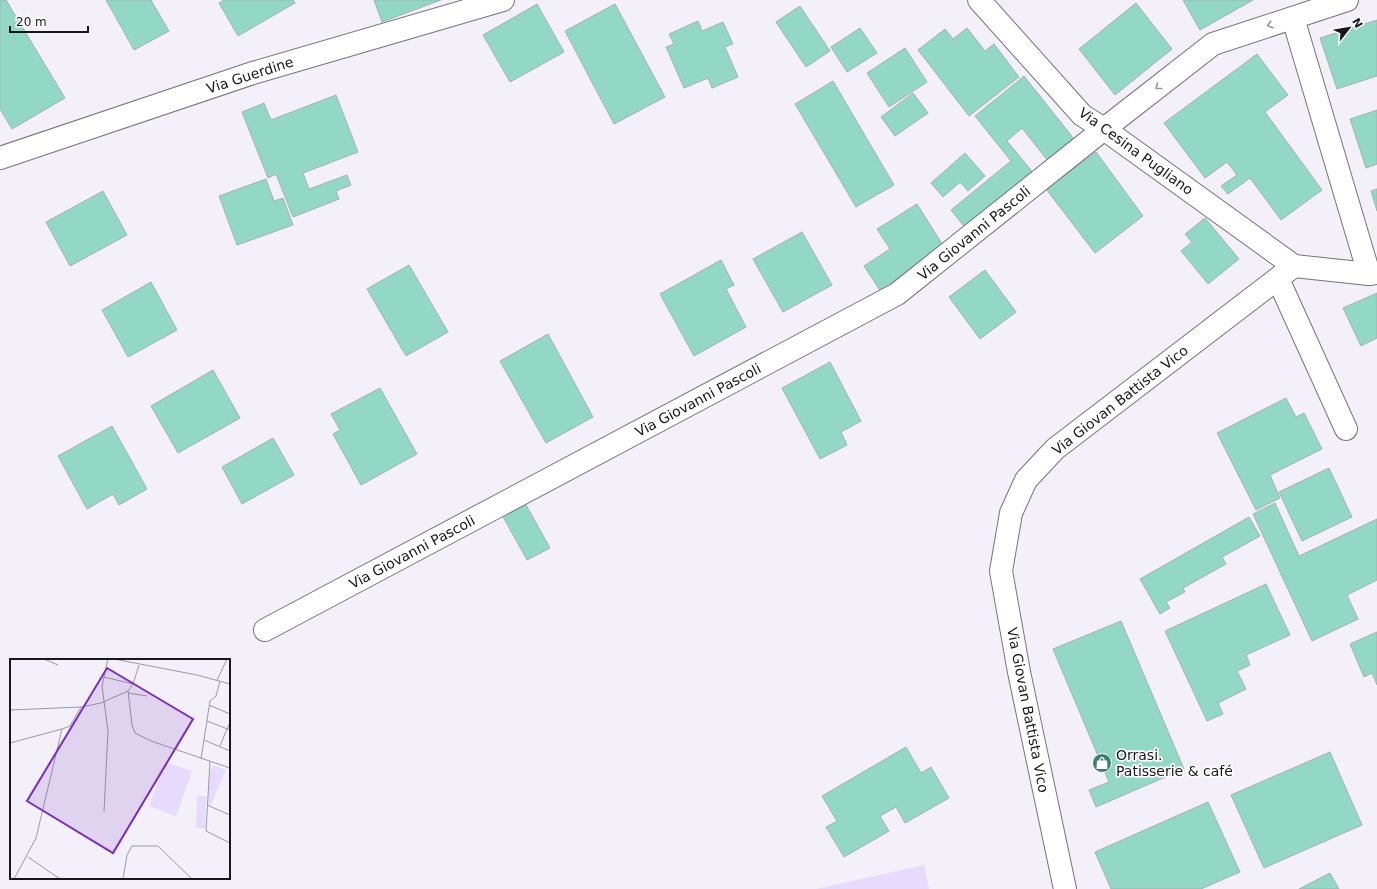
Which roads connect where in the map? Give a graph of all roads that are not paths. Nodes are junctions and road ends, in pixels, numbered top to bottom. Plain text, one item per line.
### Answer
1 (503, 0) edge
2 (979, 0) edge
3 (1347, 0) edge
4 (1293, 18) junction
5 (1104, 129) junction
6 (0, 158) edge
7 (1286, 272) junction
8 (1373, 273) edge
9 (1346, 429) dead end
10 (265, 630) dead end
11 (1065, 889) edge

1 - 6 street, Via Guerdine
2 - 5 street, Via Cesina Pugliano
3 - 4 street, Via Giovanni Pascoli
4 -> 5 street, Via Giovanni Pascoli
4 - 8 street
5 - 7 street, Via Cesina Pugliano
5 - 10 street, Via Giovanni Pascoli
7 - 8 street
7 - 9 street
7 - 11 street, Via Giovan Battista Vico

